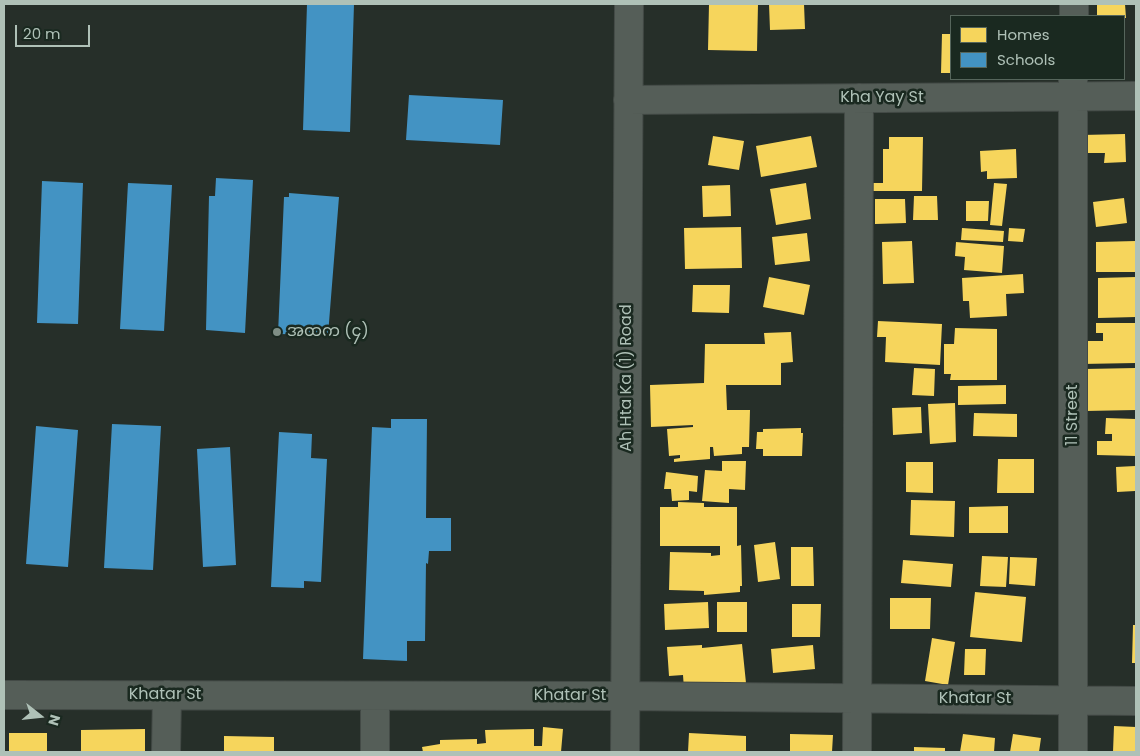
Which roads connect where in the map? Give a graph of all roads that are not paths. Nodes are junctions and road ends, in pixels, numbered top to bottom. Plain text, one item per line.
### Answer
1 (628, 4) edge
2 (1073, 88) edge
3 (1136, 96) edge
4 (859, 98) junction
5 (628, 100) junction
6 (4, 695) edge
7 (167, 695) junction
8 (375, 696) junction
9 (625, 696) junction
10 (858, 698) junction
11 (1074, 700) junction
12 (1136, 701) edge
13 (166, 752) edge
14 (375, 752) edge
15 (625, 752) edge
16 (857, 752) edge
17 (1074, 752) edge

1 - 5 street, Ah Hta Ka (1) Road
2 - 3 street, Kha Yay St
2 - 4 street, Kha Yay St
2 - 11 street, 11 Street
4 - 5 street, Kha Yay St
4 - 10 street
5 - 9 street, Ah Hta Ka (1) Road
6 - 7 street, Khatar St
7 - 8 street, Khatar St
7 - 13 street
8 - 9 street, Khatar St
8 - 14 street
9 - 10 street, Khatar St
9 - 15 street, Ah Hta Ka (1) Road
10 - 11 street, Khatar St
10 - 16 street
11 - 12 street, Khatar St
11 - 17 street, 11 Street

